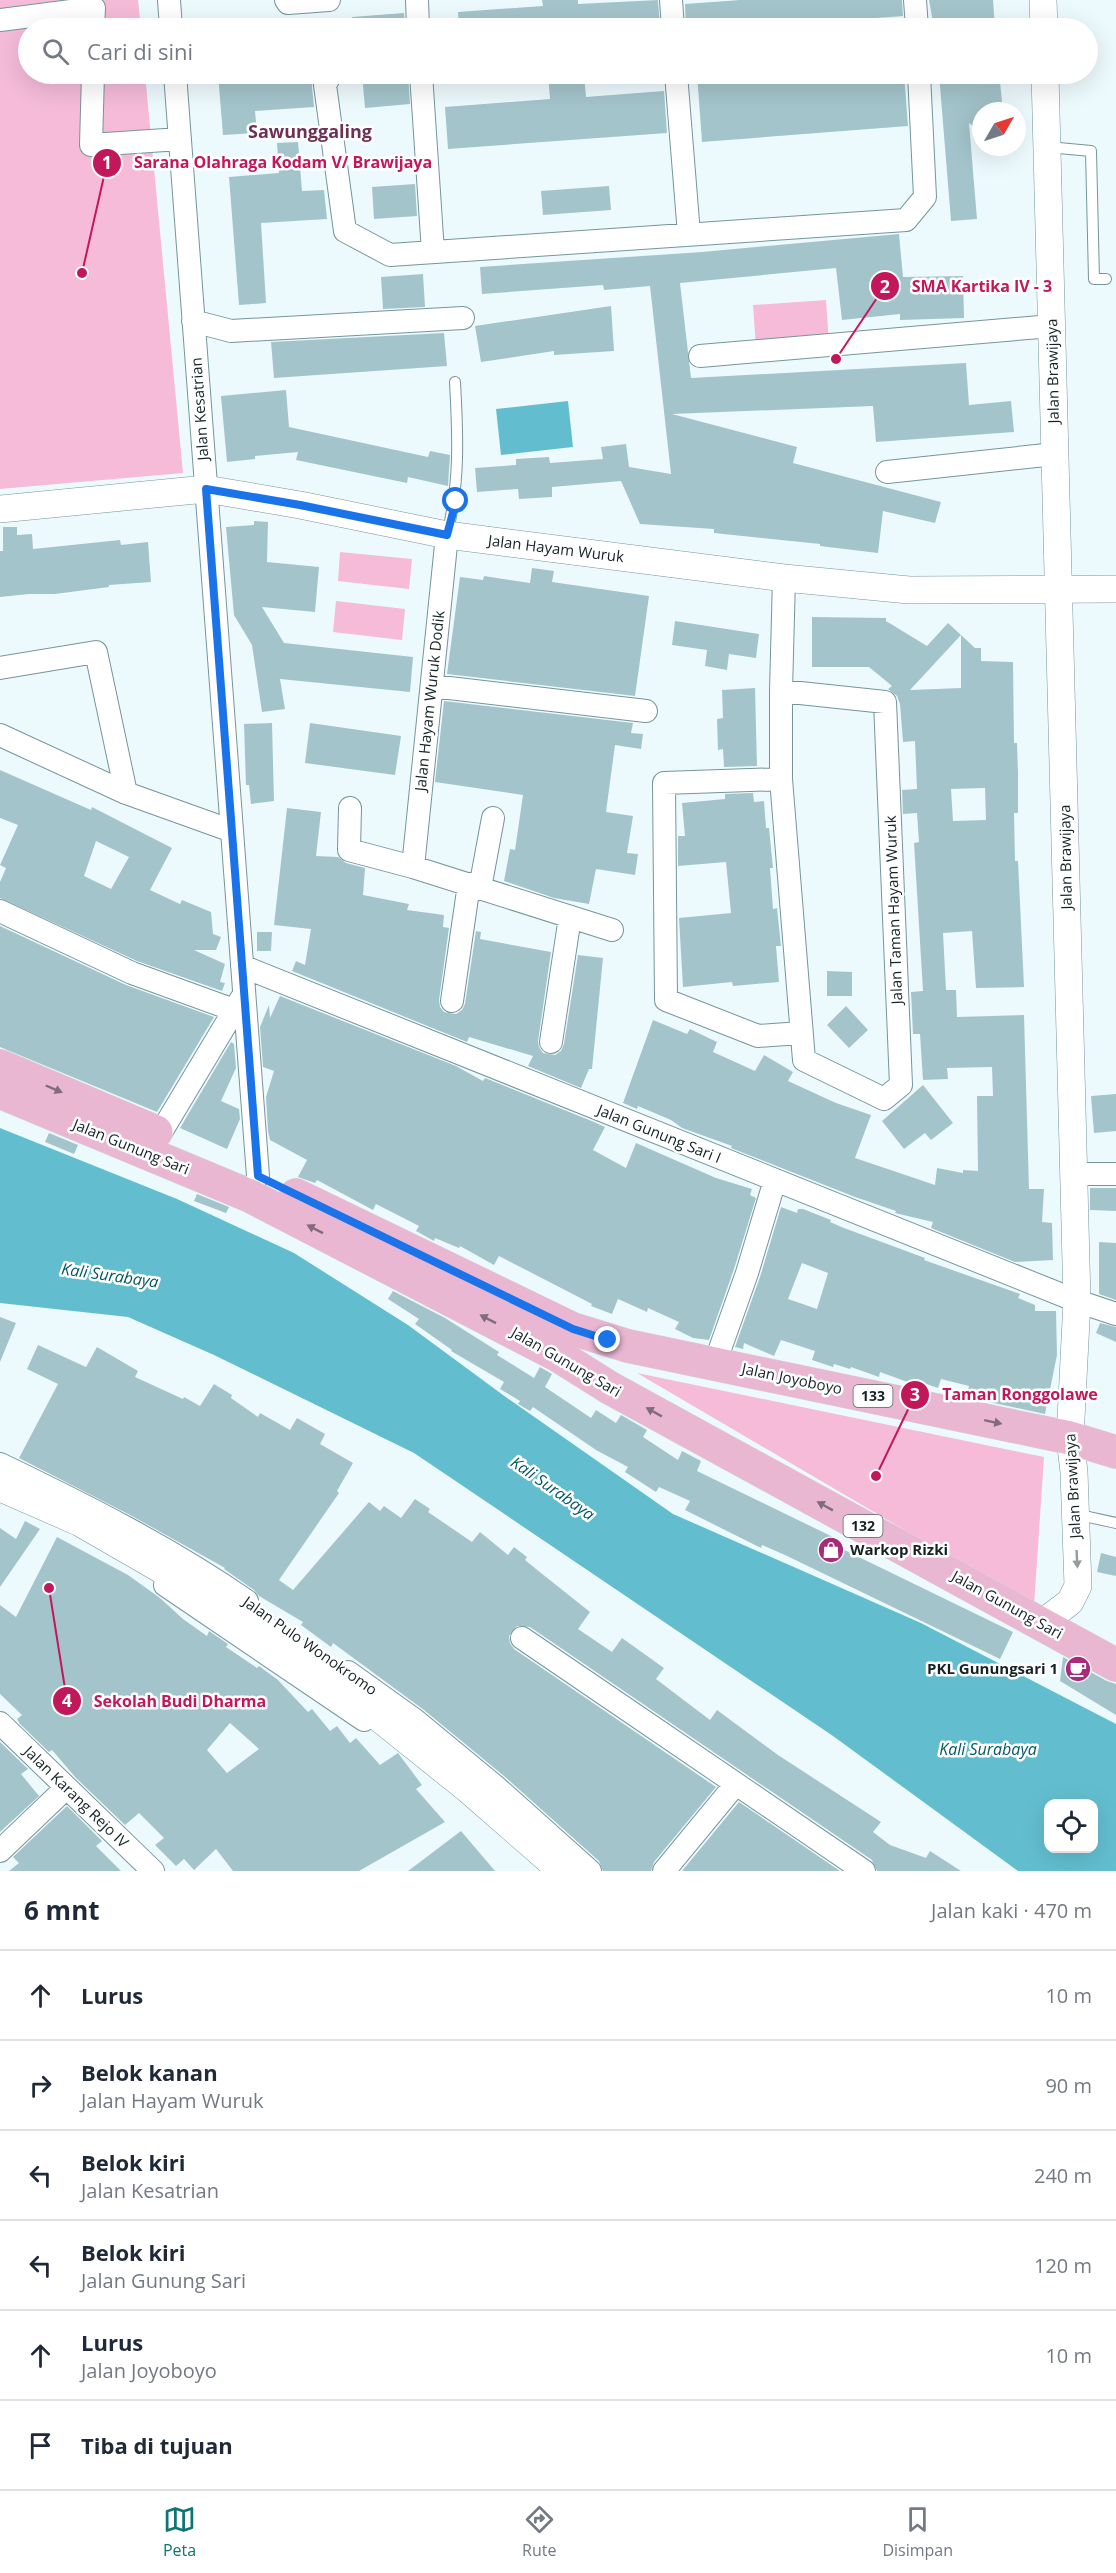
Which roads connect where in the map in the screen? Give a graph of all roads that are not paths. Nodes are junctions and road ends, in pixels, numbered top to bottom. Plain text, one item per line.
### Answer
1 (169, 0) edge
2 (286, 0) edge
3 (329, 0) edge
4 (417, 0) edge
5 (671, 0) edge
6 (915, 0) edge
7 (1043, 0) edge
8 (94, 18) edge
9 (170, 18) edge
10 (418, 18) edge
11 (672, 18) edge
12 (916, 18) edge
13 (1044, 18) edge
14 (0, 20) edge
15 (93, 84) edge
16 (176, 84) edge
17 (326, 84) edge
18 (423, 84) edge
19 (677, 84) edge
20 (919, 84) edge
21 (1045, 84) edge
22 (180, 139) junction
23 (1047, 147) junction
24 (689, 234) junction
25 (433, 252) junction
26 (1106, 279) dead end
27 (463, 318) dead end
28 (194, 321) junction
29 (1052, 326) junction
30 (700, 356) dead end
31 (455, 382) dead end
32 (1055, 454) junction
33 (887, 472) dead end
34 (206, 489) junction
35 (0, 509) edge
36 (447, 535) junction
37 (784, 578) junction
38 (1059, 590) junction
39 (1116, 590) edge
40 (0, 668) edge
41 (432, 686) junction
42 (781, 691) junction
43 (646, 711) dead end
44 (0, 735) edge
45 (781, 779) junction
46 (126, 793) junction
47 (350, 808) dead end
48 (492, 818) dead end
49 (232, 831) junction
50 (413, 867) junction
51 (475, 886) junction
52 (0, 911) edge
53 (570, 916) junction
54 (612, 930) dead end
55 (242, 966) junction
56 (452, 1001) dead end
57 (239, 1002) junction
58 (801, 1033) junction
59 (551, 1042) dead end
60 (0, 1066) edge
61 (0, 1092) edge
62 (160, 1134) junction
63 (1073, 1174) junction
64 (1116, 1174) edge
65 (258, 1176) junction
66 (775, 1180) junction
67 (1077, 1301) junction
68 (1116, 1314) edge
69 (566, 1342) junction
70 (628, 1346) junction
71 (715, 1363) junction
72 (610, 1388) junction
73 (1070, 1438) junction
74 (1116, 1452) edge
75 (0, 1464) edge
76 (0, 1485) edge
77 (1074, 1514) junction
78 (1116, 1523) edge
79 (84, 1532) dead end
80 (1041, 1624) junction
81 (522, 1638) dead end
82 (1116, 1665) edge
83 (0, 1723) edge
84 (735, 1785) junction
85 (66, 1788) junction
86 (0, 1851) edge
87 (153, 1871) edge
88 (548, 1871) edge
89 (565, 1871) edge
90 (590, 1871) edge
91 (664, 1871) edge
92 (864, 1871) edge

1 - 9 street
2 - 3 street
4 - 10 street
5 - 11 street
6 - 12 street
7 - 13 street
8 - 14 street
15 - 22 street
16 - 22 street, Jalan Kesatrian
17 - 25 street
18 - 25 street
19 - 24 street
20 - 24 street
21 - 23 street, Jalan Brawijaya
22 - 28 street, Jalan Kesatrian
23 - 26 lane
23 - 29 street, Jalan Brawijaya
24 - 25 street
27 - 28 street
28 - 34 street, Jalan Kesatrian
29 - 30 street
29 - 32 street, Jalan Brawijaya
31 - 36 lane
32 - 33 street
32 - 38 street, Jalan Brawijaya
34 - 35 street, Jalan Hayam Wuruk
34 - 36 street, Jalan Hayam Wuruk
34 - 49 street, Jalan Kesatrian
36 - 37 street, Jalan Hayam Wuruk
36 - 41 street, Jalan Hayam Wuruk Dodik
37 - 38 street, Jalan Hayam Wuruk
37 - 42 street, Jalan Taman Hayam Wuruk
38 - 39 street, Jalan Hayam Wuruk
38 - 63 street, Jalan Brawijaya
40 - 46 street
41 - 43 street
41 - 50 street, Jalan Hayam Wuruk Dodik
42 - 45 street, Jalan Taman Hayam Wuruk
42 - 58 street, Jalan Taman Hayam Wuruk
44 - 46 street
45 - 58 street, Jalan Taman Hayam Wuruk
45 - 58 street
46 - 49 street
47 - 50 street
48 - 51 street
49 - 55 street, Jalan Kesatrian
50 - 51 street
51 - 53 street
51 - 56 street
52 - 57 street
53 - 54 street
53 - 59 street
55 - 57 street, Jalan Kesatrian
55 - 66 street, Jalan Gunung Sari I
57 - 62 street
57 - 65 street, Jalan Kesatrian
60 -> 62 main road, Jalan Gunung Sari / 132
69 -> 61 main road, Jalan Gunung Sari / 132
62 - 65 main road, Jalan Gunung Sari / 132
63 - 64 street
63 - 67 street, Jalan Brawijaya
65 - 69 main road, Jalan Gunung Sari / 132
66 - 67 street, Jalan Gunung Sari I
66 - 71 street
67 - 68 street, Jalan Gunung Sari I
67 - 73 street, Jalan Brawijaya
69 - 70 main road, Jalan Joyoboyo / 133
69 - 72 main road, Jalan Gunung Sari / 132
70 - 71 main road, Jalan Joyoboyo / 133
70 - 72 main road
71 -> 73 main road, Jalan Joyoboyo / 133
80 -> 72 main road, Jalan Gunung Sari / 132
73 - 74 main road, Jalan Joyoboyo / 133
73 - 77 street, Jalan Brawijaya
75 - 90 street, Jalan Pulo Wonokromo
76 - 89 main road, Jalan Pulo Wonokromo
77 - 78 lane
77 -> 80 street, Jalan Brawijaya
79 - 88 street, Jalan Pulo Wonokromo
80 - 82 main road, Jalan Gunung Sari / 132
81 - 84 street
83 - 85 street, Jalan Karang Rejo IV
84 - 91 street
84 - 92 street
85 - 86 street
85 - 87 street, Jalan Karang Rejo IV

